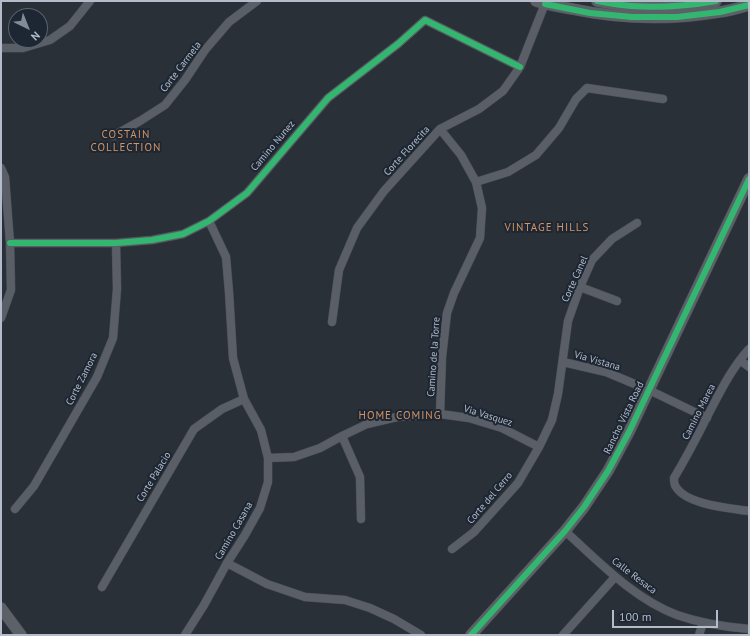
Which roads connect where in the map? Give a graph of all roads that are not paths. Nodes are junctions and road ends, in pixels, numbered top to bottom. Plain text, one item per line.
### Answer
1 (90, 1) edge
2 (257, 1) edge
3 (597, 1) edge
4 (716, 1) edge
5 (543, 2) edge
6 (749, 5) edge
7 (1, 48) edge
8 (520, 67) junction
9 (663, 100) dead end
10 (440, 129) junction
11 (113, 136) dead end
12 (1, 168) edge
13 (749, 179) edge
14 (476, 182) junction
15 (209, 221) junction
16 (637, 223) dead end
17 (116, 242) junction
18 (10, 243) junction
19 (580, 287) junction
20 (617, 301) dead end
21 (2, 309) edge
22 (1, 318) edge
23 (332, 322) dead end
24 (749, 349) edge
25 (740, 360) junction
26 (563, 362) junction
27 (749, 367) edge
28 (648, 390) junction
29 (244, 399) junction
30 (440, 414) junction
31 (707, 418) junction
32 (342, 436) junction
33 (539, 447) junction
34 (268, 458) junction
35 (15, 509) dead end
36 (749, 511) edge
37 (361, 519) dead end
38 (564, 531) junction
39 (452, 549) dead end
40 (227, 563) junction
41 (615, 576) junction
42 (102, 587) dead end
43 (1, 608) edge
44 (703, 623) junction
45 (749, 630) edge
46 (21, 635) edge
47 (185, 635) edge
48 (421, 635) edge
49 (471, 635) edge
50 (563, 635) edge
51 (699, 635) edge

1 - 7 street
2 - 11 street, Corte Carmela
3 - 4 main road
5 - 6 main road
5 - 8 street, Corte Florecita
8 - 10 street, Corte Florecita
8 - 15 street, Camino Nunez
9 - 14 street
10 - 14 street, Camino de la Torre
10 - 23 street, Corte Florecita
12 - 18 street
13 - 28 main road, Rancho Vista Road
14 - 30 street, Camino de la Torre
15 - 17 street, Camino Nunez
15 - 29 street, Camino Casana
16 - 19 street, Corte Canel
17 - 18 street, Camino Nunez
17 - 35 street, Corte Zamora
18 - 21 street
19 - 20 street
19 - 26 street, Corte Canel
21 - 22 street
24 - 25 street, Camino Marea
25 - 27 street
25 - 31 street, Camino Marea
26 - 28 street, Via Vistana
26 - 33 street, Corte del Cerro
28 - 31 street, Via Vistana
28 - 38 main road, Rancho Vista Road
29 - 34 street, Camino Casana
29 - 42 street, Corte Palacio
30 - 32 street, Via Vasquez
30 - 33 street, Via Vasquez
31 - 36 street, Camino Marea
32 - 34 street, Via Vasquez
32 - 37 street
33 - 39 street, Corte del Cerro
34 - 40 street, Camino Casana
38 - 41 street, Calle Resaca
38 - 49 main road, Rancho Vista Road
40 - 47 street, Camino Casana
40 - 48 street
41 - 44 street, Calle Resaca
41 - 50 street
43 - 46 main road
44 - 45 street, Calle Resaca
44 - 51 street

